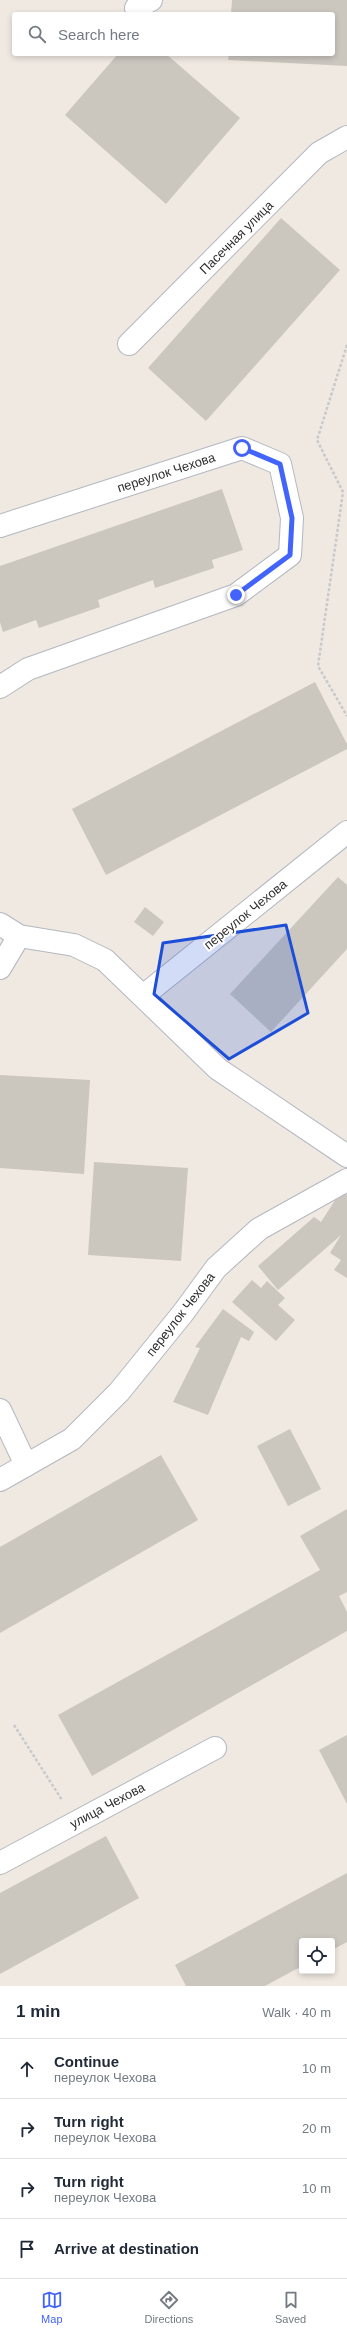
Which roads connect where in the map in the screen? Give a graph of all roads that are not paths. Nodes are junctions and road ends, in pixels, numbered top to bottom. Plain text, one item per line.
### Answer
1 (347, 137) edge
2 (129, 344) dead end
3 (0, 526) edge
4 (0, 687) edge
5 (347, 832) edge
6 (0, 924) edge
7 (19, 936) junction
8 (0, 968) edge
9 (144, 996) junction
10 (347, 1156) edge
11 (347, 1180) edge
12 (0, 1410) edge
13 (26, 1465) junction
14 (0, 1480) edge
15 (215, 1748) dead end
16 (0, 1863) edge

1 - 2 street, Пасечная улица
3 - 4 street, переулок Чехова
5 - 9 street, переулок Чехова
6 - 7 street
7 - 8 street
7 - 9 street
9 - 10 street
11 - 13 street, переулок Чехова
12 - 13 street
13 - 14 street, переулок Чехова
15 - 16 street, улица Чехова

